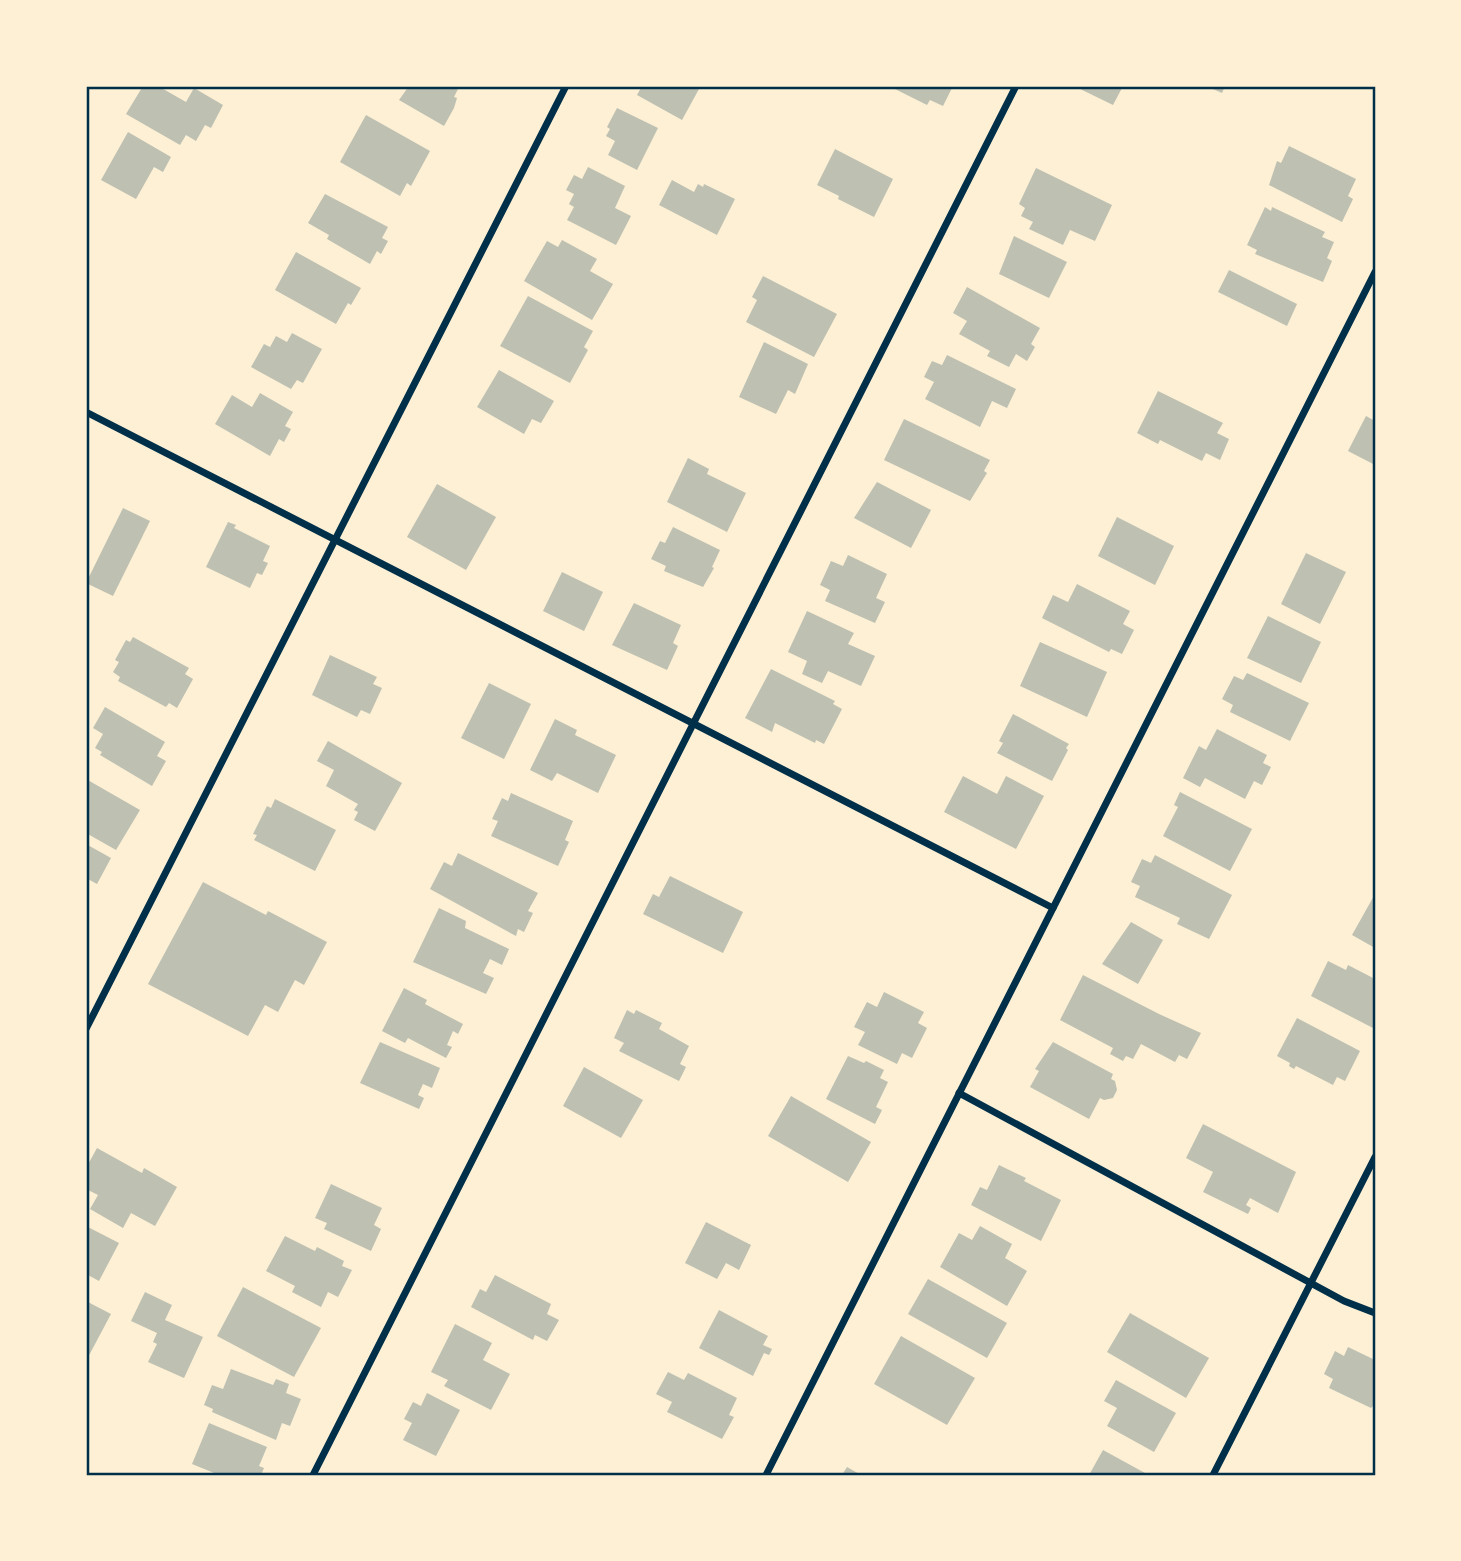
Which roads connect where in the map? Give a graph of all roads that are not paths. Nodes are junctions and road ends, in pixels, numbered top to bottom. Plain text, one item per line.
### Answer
1 (566, 86) edge
2 (1016, 86) edge
3 (1375, 272) edge
4 (86, 412) edge
5 (334, 540) junction
6 (693, 724) junction
7 (1053, 908) junction
8 (86, 1028) edge
9 (959, 1093) junction
10 (1375, 1157) edge
11 (1312, 1282) junction
12 (1375, 1313) edge
13 (313, 1475) edge
14 (766, 1475) edge
15 (1213, 1475) edge

1 - 5 street
2 - 6 street
3 - 7 street
4 - 5 street
5 - 6 street
5 - 8 street
6 - 7 street
6 - 13 street
7 - 9 street
9 - 11 street
9 - 14 street
10 - 11 street
11 - 12 street
11 - 15 street

